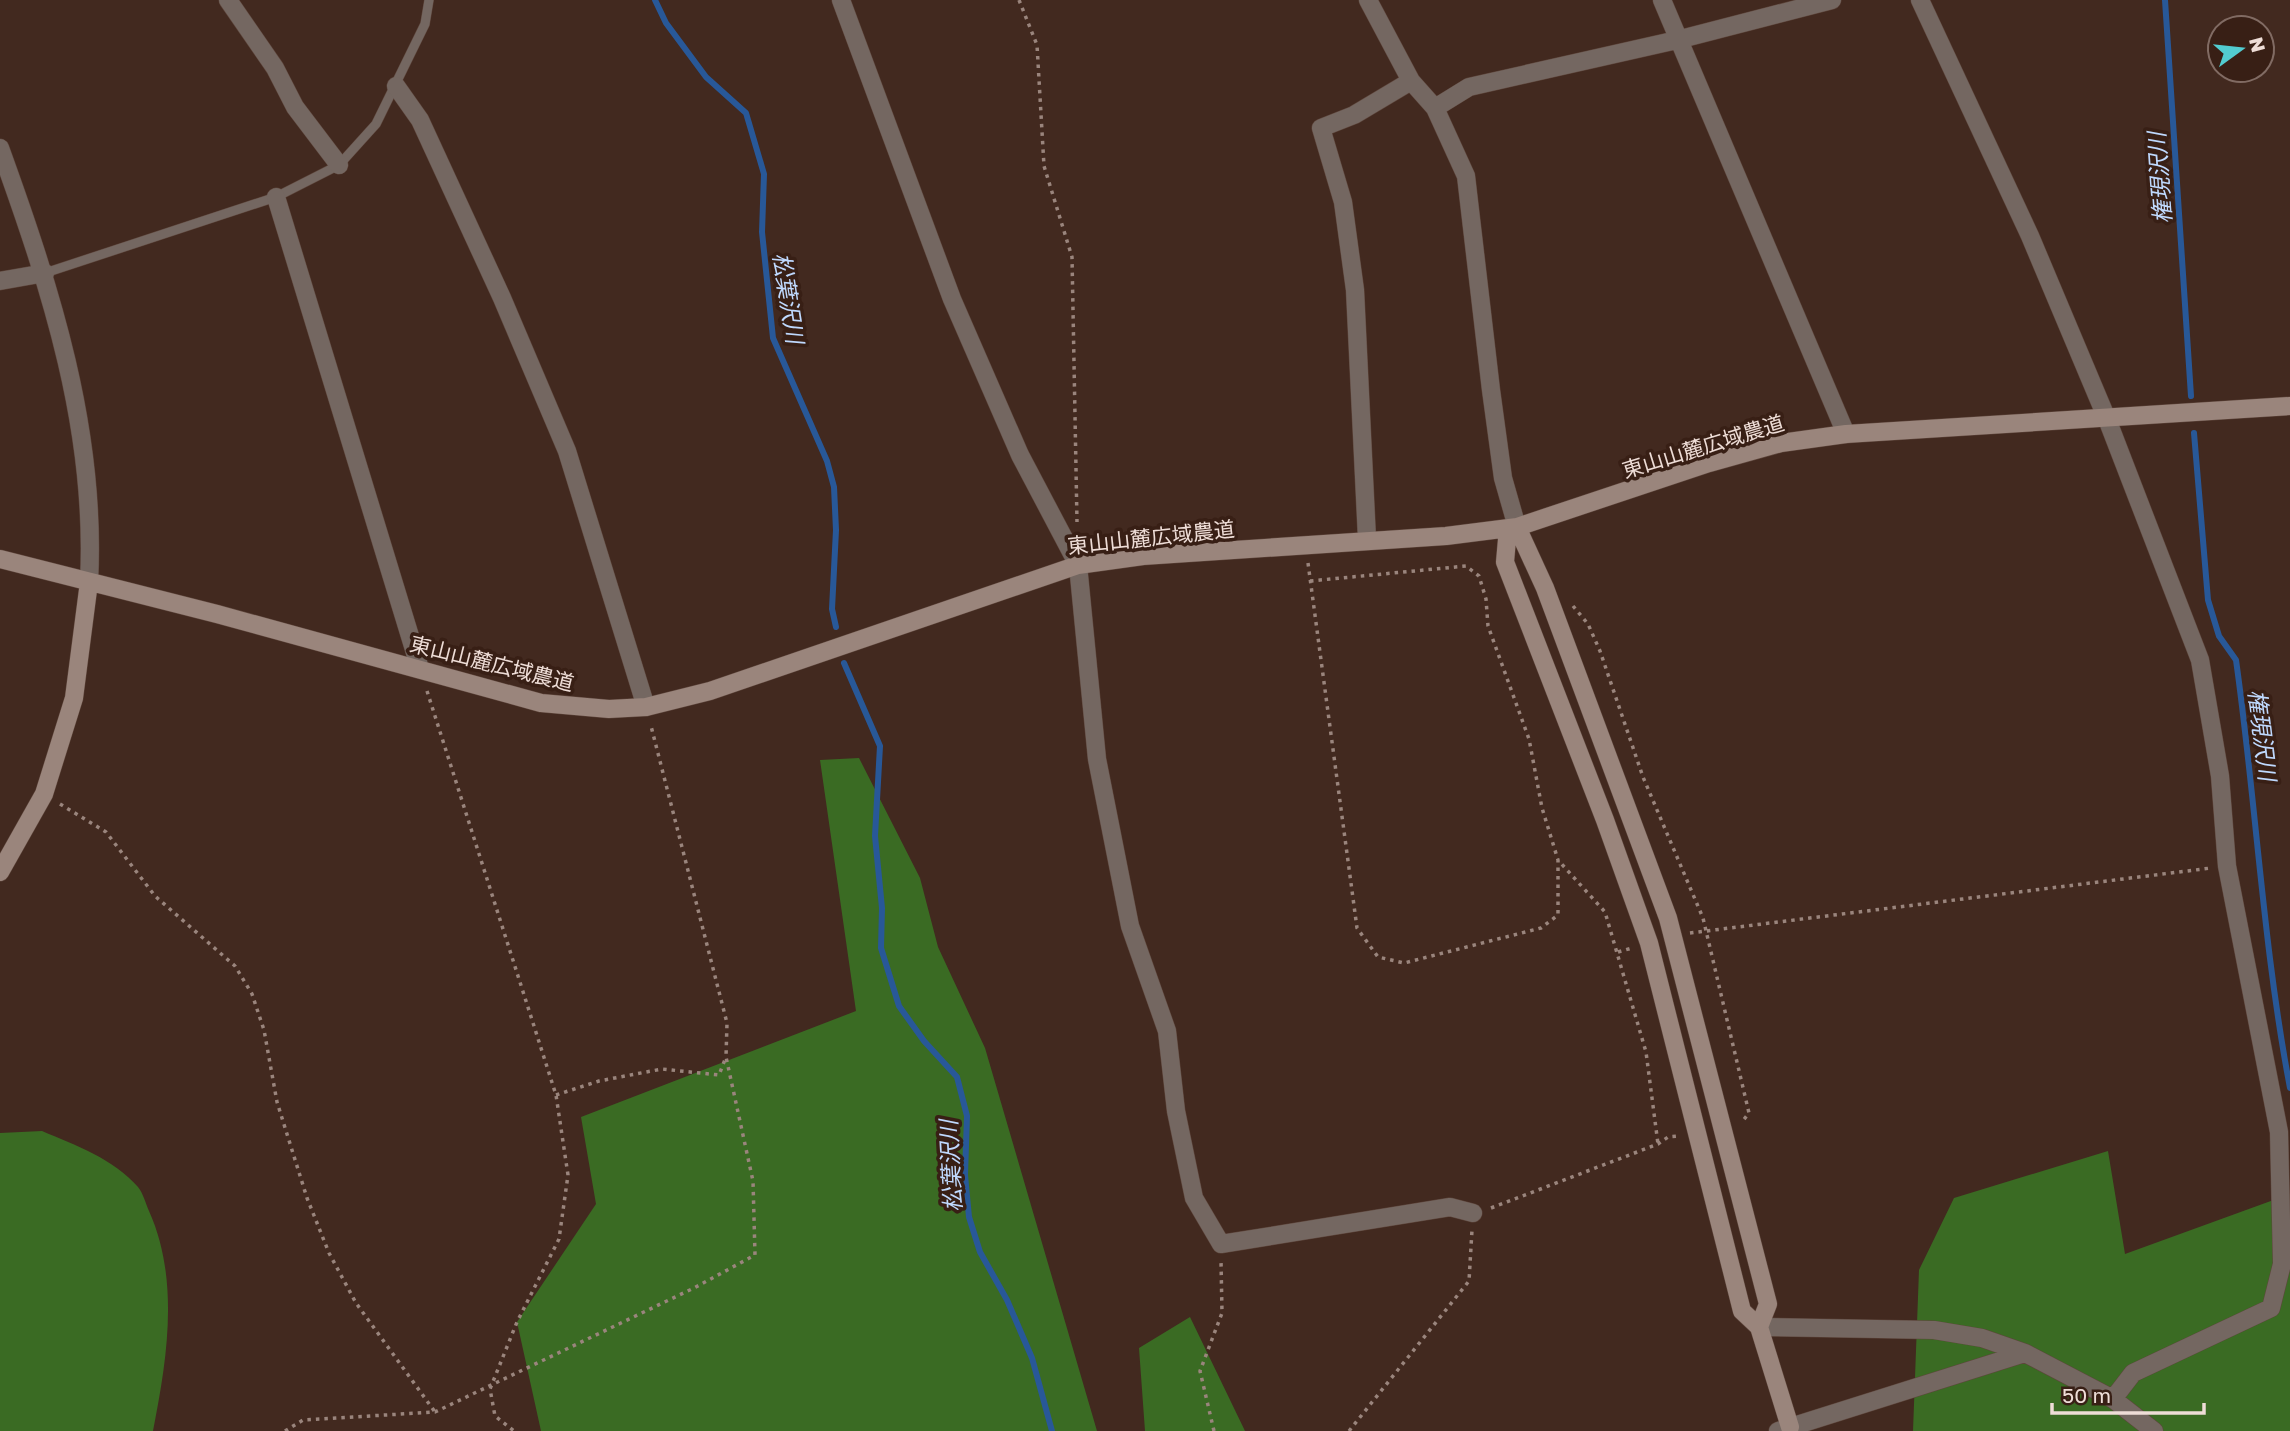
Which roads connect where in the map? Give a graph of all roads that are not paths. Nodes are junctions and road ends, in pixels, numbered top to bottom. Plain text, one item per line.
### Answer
1 (228, 0) edge
2 (429, 0) edge
3 (841, 0) edge
4 (1368, 0) edge
5 (1662, 0) edge
6 (1832, 0) edge
7 (1920, 0) edge
8 (1677, 40) junction
9 (1411, 81) junction
10 (396, 86) junction
11 (1435, 108) junction
12 (0, 148) edge
13 (339, 165) junction
14 (276, 197) junction
15 (45, 273) junction
16 (0, 281) edge
17 (2290, 406) edge
18 (2108, 419) junction
19 (1846, 434) junction
20 (1512, 527) junction
21 (1367, 539) junction
22 (0, 559) edge
23 (1078, 565) junction
24 (89, 582) junction
25 (420, 668) junction
26 (646, 707) junction
27 (0, 872) edge
28 (1473, 1213) road end
29 (1759, 1327) junction
30 (2025, 1353) junction
31 (2113, 1399) junction
32 (1784, 1429) edge
33 (2154, 1431) edge

1 - 13 street
2 - 10 lane
3 - 23 street
4 - 9 street
5 - 8 street
6 - 8 street
7 - 18 street
8 - 11 street
8 - 19 street
9 - 11 street
9 - 21 street
10 - 13 lane
10 - 26 street
11 - 20 street
12 - 15 street
13 - 14 lane
14 - 15 lane
14 - 25 street
15 - 16 street
15 - 24 street
17 - 18 street, 東山山麓広域農道
18 - 19 street, 東山山麓広域農道
18 - 31 street
19 - 20 street, 東山山麓広域農道
20 - 21 street, 東山山麓広域農道
20 - 29 street
20 - 29 street
21 - 23 street, 東山山麓広域農道
22 - 24 street, 東山山麓広域農道
23 - 26 street, 東山山麓広域農道
23 - 28 street
24 - 25 street, 東山山麓広域農道
24 - 27 street
25 - 26 street, 東山山麓広域農道
29 - 30 street
29 - 32 street
30 - 31 street
30 - 32 street
31 - 33 street

